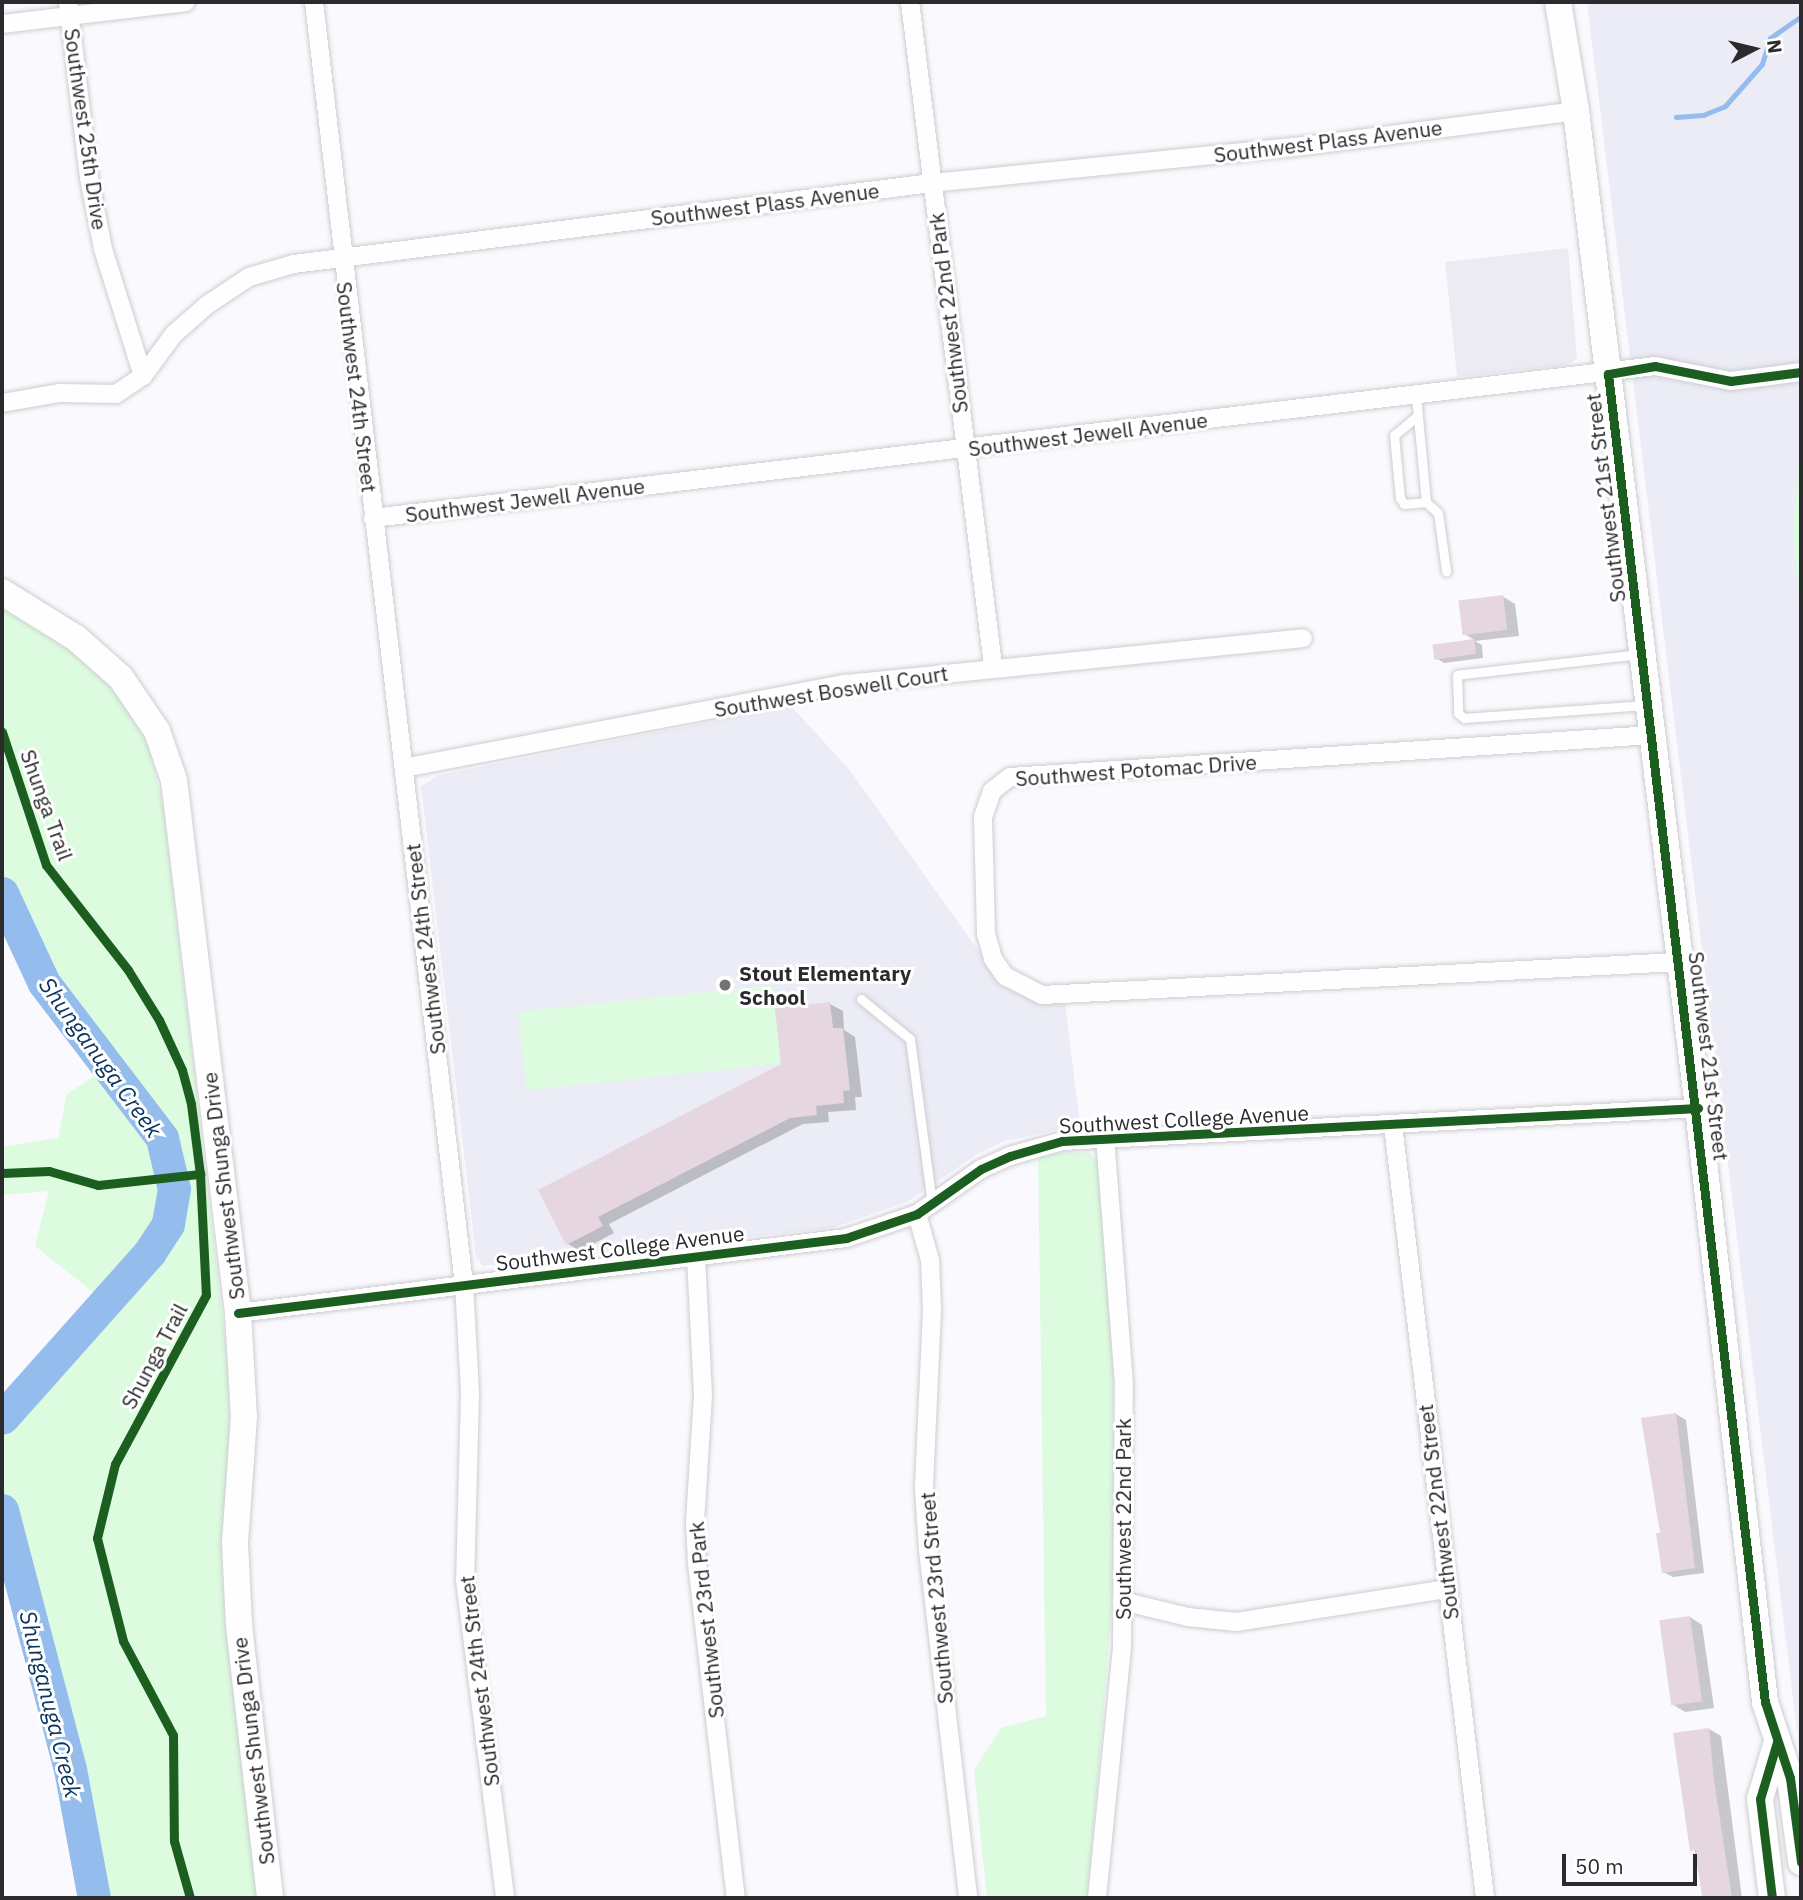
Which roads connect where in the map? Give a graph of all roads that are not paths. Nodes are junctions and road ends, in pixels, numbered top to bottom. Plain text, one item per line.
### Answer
1 (186, 2) edge
2 (314, 2) edge
3 (910, 2) edge
4 (1558, 2) edge
5 (68, 8) edge
6 (2, 24) edge
7 (1576, 110) junction
8 (932, 183) junction
9 (341, 258) junction
10 (1801, 372) edge
11 (1608, 374) junction
12 (143, 376) junction
13 (1416, 396) junction
14 (2, 404) edge
15 (1418, 416) junction
16 (964, 448) junction
17 (1426, 502) junction
18 (373, 518) junction
19 (1446, 570) dead end
20 (2, 592) edge
21 (1303, 638) dead end
22 (1642, 654) junction
23 (993, 666) junction
24 (1648, 704) junction
25 (1652, 735) junction
26 (404, 768) junction
27 (1679, 962) junction
28 (861, 999) dead end
29 (1698, 1108) junction
30 (1393, 1125) junction
31 (1105, 1139) junction
32 (932, 1203) junction
33 (917, 1214) junction
34 (696, 1257) junction
35 (464, 1284) junction
36 (238, 1313) junction
37 (1447, 1589) junction
38 (1122, 1601) junction
39 (1777, 1742) junction
40 (1801, 1862) edge
41 (270, 1898) edge
42 (505, 1898) edge
43 (736, 1898) edge
44 (968, 1898) edge
45 (1097, 1898) edge
46 (1485, 1898) edge
47 (1772, 1898) edge

1 - 5 street
2 - 9 street, Southwest 24th Street
3 - 8 street, Southwest 22nd Park
4 - 7 main road, Southwest 21st Street
5 - 6 street
5 - 12 street, Southwest 25th Drive
7 - 8 street, Southwest Plass Avenue
7 - 11 main road, Southwest 21st Street
8 - 9 street, Southwest Plass Avenue
8 - 16 street, Southwest 22nd Park
9 - 12 street, Southwest Plass Avenue
9 - 18 street, Southwest 24th Street
10 - 11 street, Southwest Jewell Avenue
11 - 13 street, Southwest Jewell Avenue
11 - 22 main road, Southwest 21st Street
12 - 14 street, Southwest Plass Avenue
13 - 15 lane
13 - 16 street, Southwest Jewell Avenue
15 - 17 lane
15 - 17 lane
16 - 18 street, Southwest Jewell Avenue
16 - 23 street, Southwest 22nd Park
17 - 19 lane
18 - 26 street, Southwest 24th Street
20 - 36 main road, Southwest Shunga Drive
21 - 23 street, Southwest Boswell Court
22 - 24 main road, Southwest 21st Street
22 - 24 lane
23 - 26 street, Southwest Boswell Court
24 - 25 main road, Southwest 21st Street
25 - 27 main road, Southwest 21st Street
25 - 27 street, Southwest Potomac Drive
26 - 35 street, Southwest 24th Street
27 - 29 main road, Southwest 21st Street
28 - 32 lane
29 - 30 street, Southwest College Avenue
29 - 39 main road, Southwest 21st Street
30 - 31 street, Southwest College Avenue
30 - 37 street, Southwest 22nd Street
31 - 32 street, Southwest College Avenue
31 - 38 street, Southwest 22nd Park
32 - 33 street, Southwest College Avenue
33 - 34 street, Southwest College Avenue
33 - 44 street, Southwest 23rd Street
34 - 35 street, Southwest College Avenue
34 - 43 street, Southwest 23rd Park
35 - 36 street, Southwest College Avenue
35 - 42 street, Southwest 24th Street
36 - 41 main road, Southwest Shunga Drive
37 - 38 street
37 - 46 street, Southwest 22nd Street
38 - 45 street, Southwest 22nd Park
39 - 40 main road, Southwest 21st Street
39 - 47 main road

